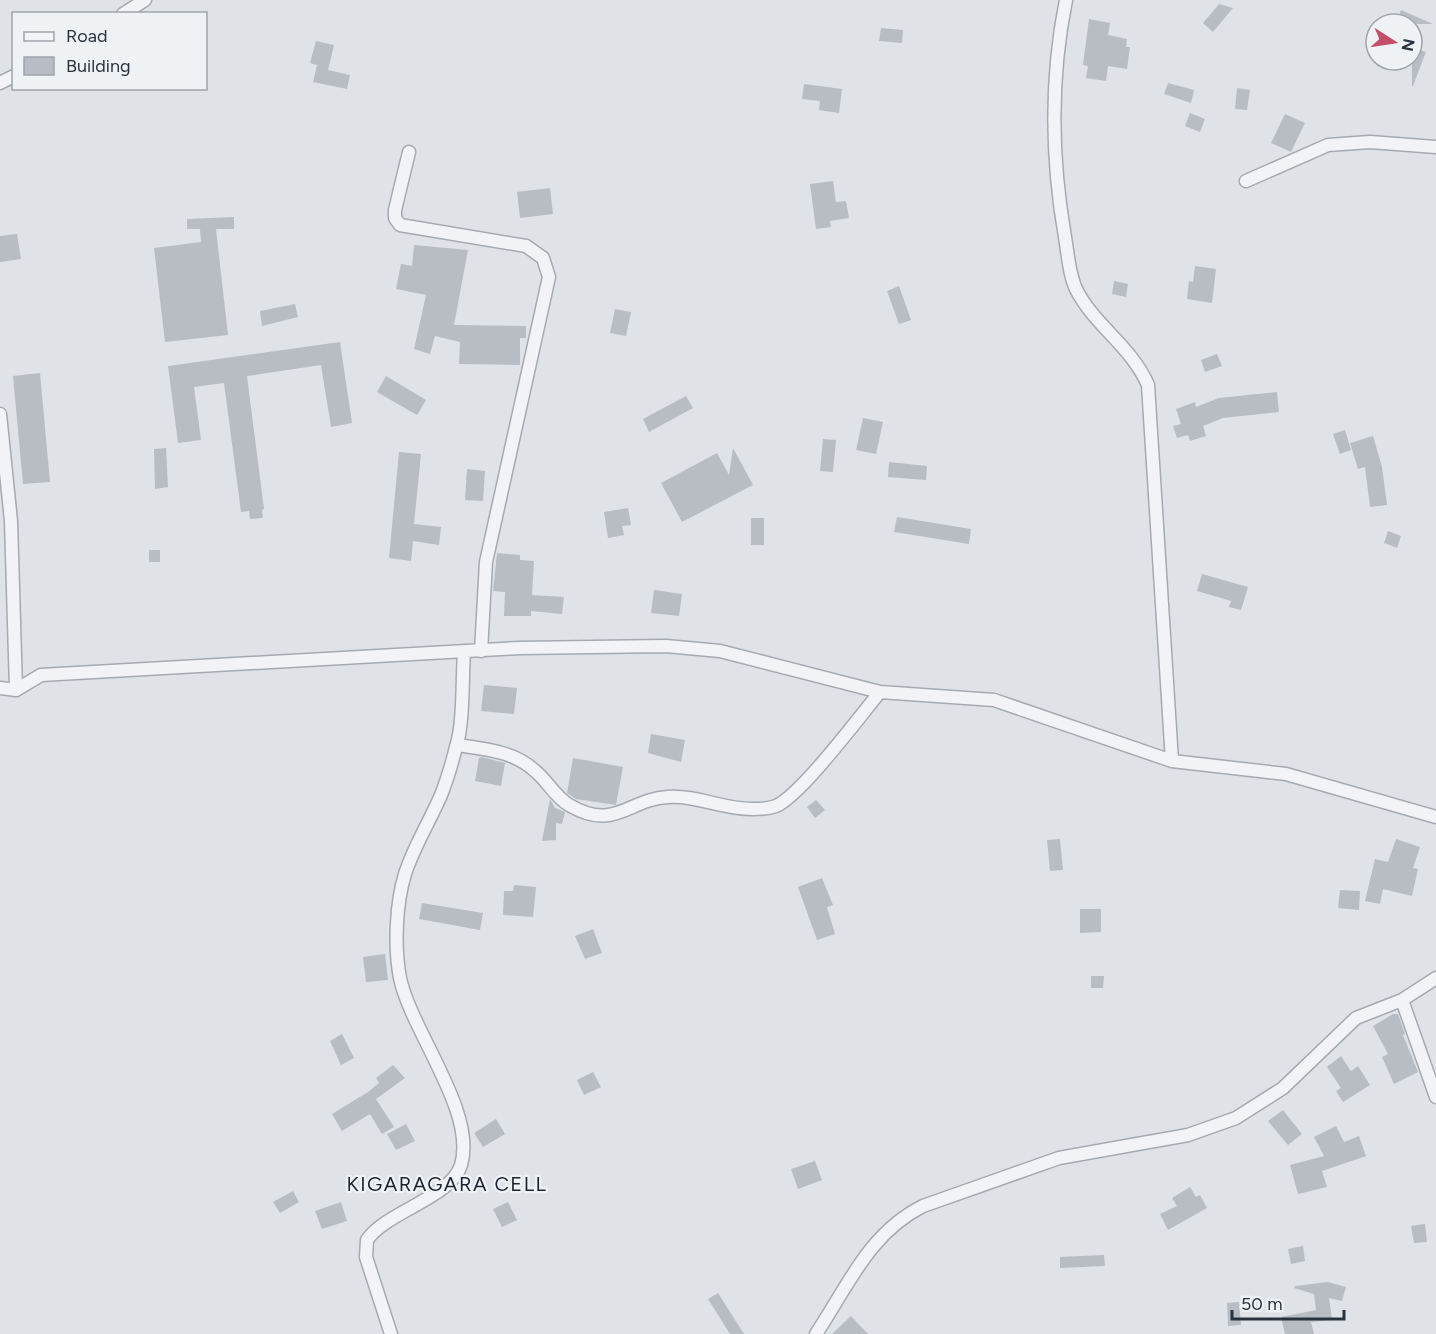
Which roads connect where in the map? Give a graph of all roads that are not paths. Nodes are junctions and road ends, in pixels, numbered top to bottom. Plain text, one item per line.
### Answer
1 (145, 0) edge
2 (1066, 0) edge
3 (126, 12) edge
4 (1436, 147) edge
5 (409, 152) dead end
6 (1246, 181) dead end
7 (0, 414) edge
8 (481, 651) junction
9 (464, 652) junction
10 (0, 688) edge
11 (16, 690) junction
12 (880, 692) junction
13 (457, 745) junction
14 (1172, 761) junction
15 (1436, 817) edge
16 (1436, 978) edge
17 (1402, 1000) junction
18 (1436, 1097) edge
19 (391, 1334) edge
20 (816, 1334) edge

1 - 3 street
2 - 14 street
4 - 6 street
5 - 8 street
7 - 11 street
8 - 9 street
8 - 12 street
9 - 11 street
9 - 13 street
10 - 11 street
12 - 13 street
12 - 14 street
13 - 19 street
14 - 15 street
16 - 17 street
17 - 18 street
17 - 20 street

